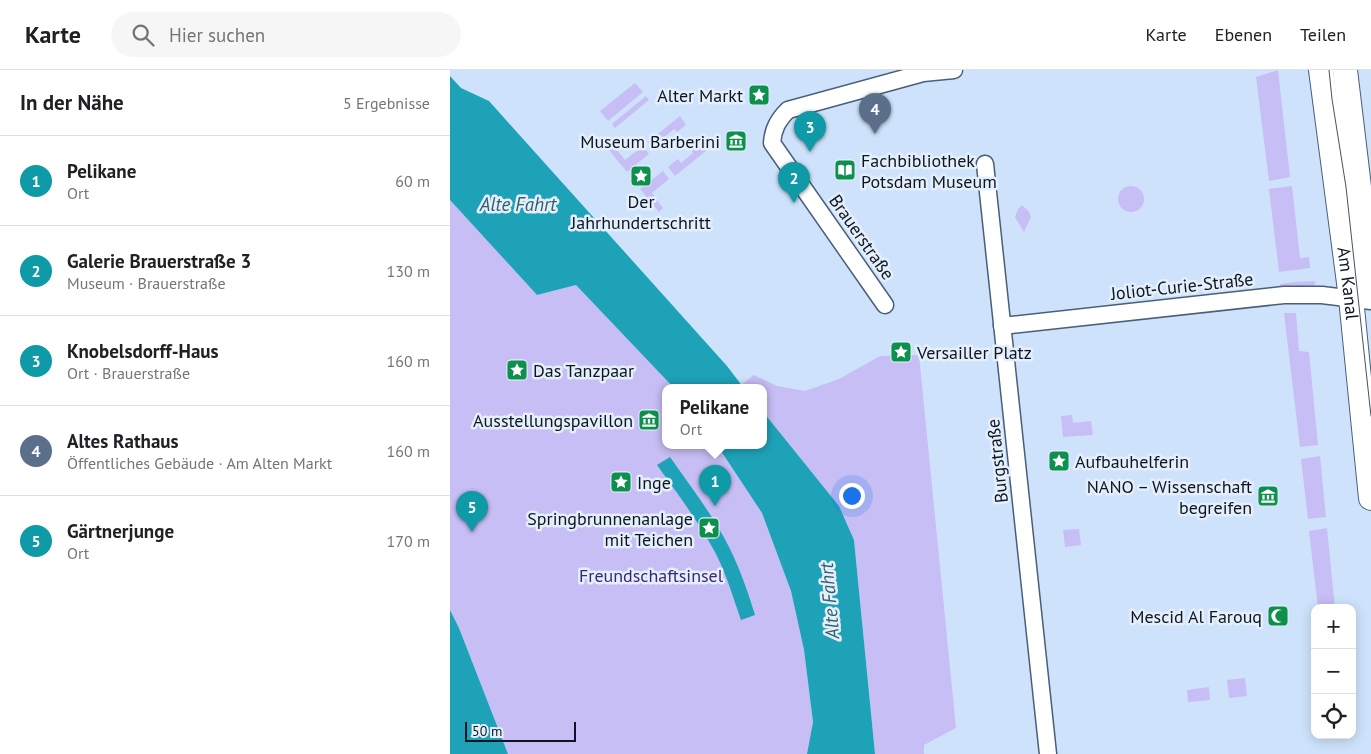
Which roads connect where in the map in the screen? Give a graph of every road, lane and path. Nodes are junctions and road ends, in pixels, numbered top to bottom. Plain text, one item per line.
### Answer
1 (954, 70) edge
2 (1321, 70) edge
3 (1345, 70) edge
4 (985, 164) dead end
5 (1365, 297) edge
6 (886, 305) dead end
7 (1002, 326) junction
8 (1371, 498) edge
9 (1048, 754) edge

1 - 6 street, Brauerstraße
2 - 5 street, Am Kanal
3 - 5 street, Am Kanal
4 - 7 street, Burgstraße
5 - 7 street, Joliot-Curie-Straße
5 - 8 street, Am Kanal
7 - 9 street, Burgstraße

